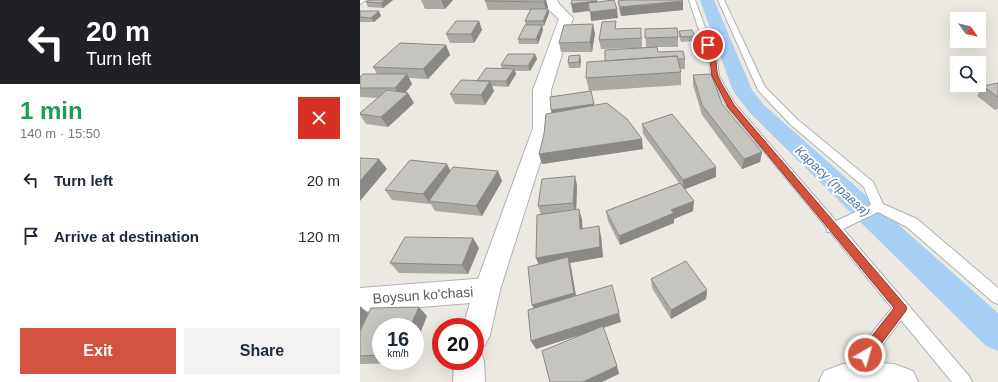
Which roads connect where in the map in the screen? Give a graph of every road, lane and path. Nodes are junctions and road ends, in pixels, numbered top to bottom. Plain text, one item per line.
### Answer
1 (363, 0) edge
2 (551, 0) edge
3 (692, 0) edge
4 (721, 0) edge
5 (360, 2) edge
6 (878, 207) junction
7 (832, 228) junction
8 (487, 290) junction
9 (998, 297) edge
10 (360, 300) edge
11 (901, 308) junction
12 (480, 318) edge
13 (469, 370) edge
14 (841, 380) edge
15 (468, 382) edge
16 (902, 382) edge
17 (964, 382) edge

1 - 5 lane
2 - 8 street
3 - 7 lane
4 - 6 lane
6 - 7 lane
6 - 9 lane
7 - 11 lane
8 - 10 street, Boysun ko'chasi
8 - 12 street, Boysun ko'chasi
11 - 14 lane
11 - 17 lane
13 - 15 street
14 - 16 street

